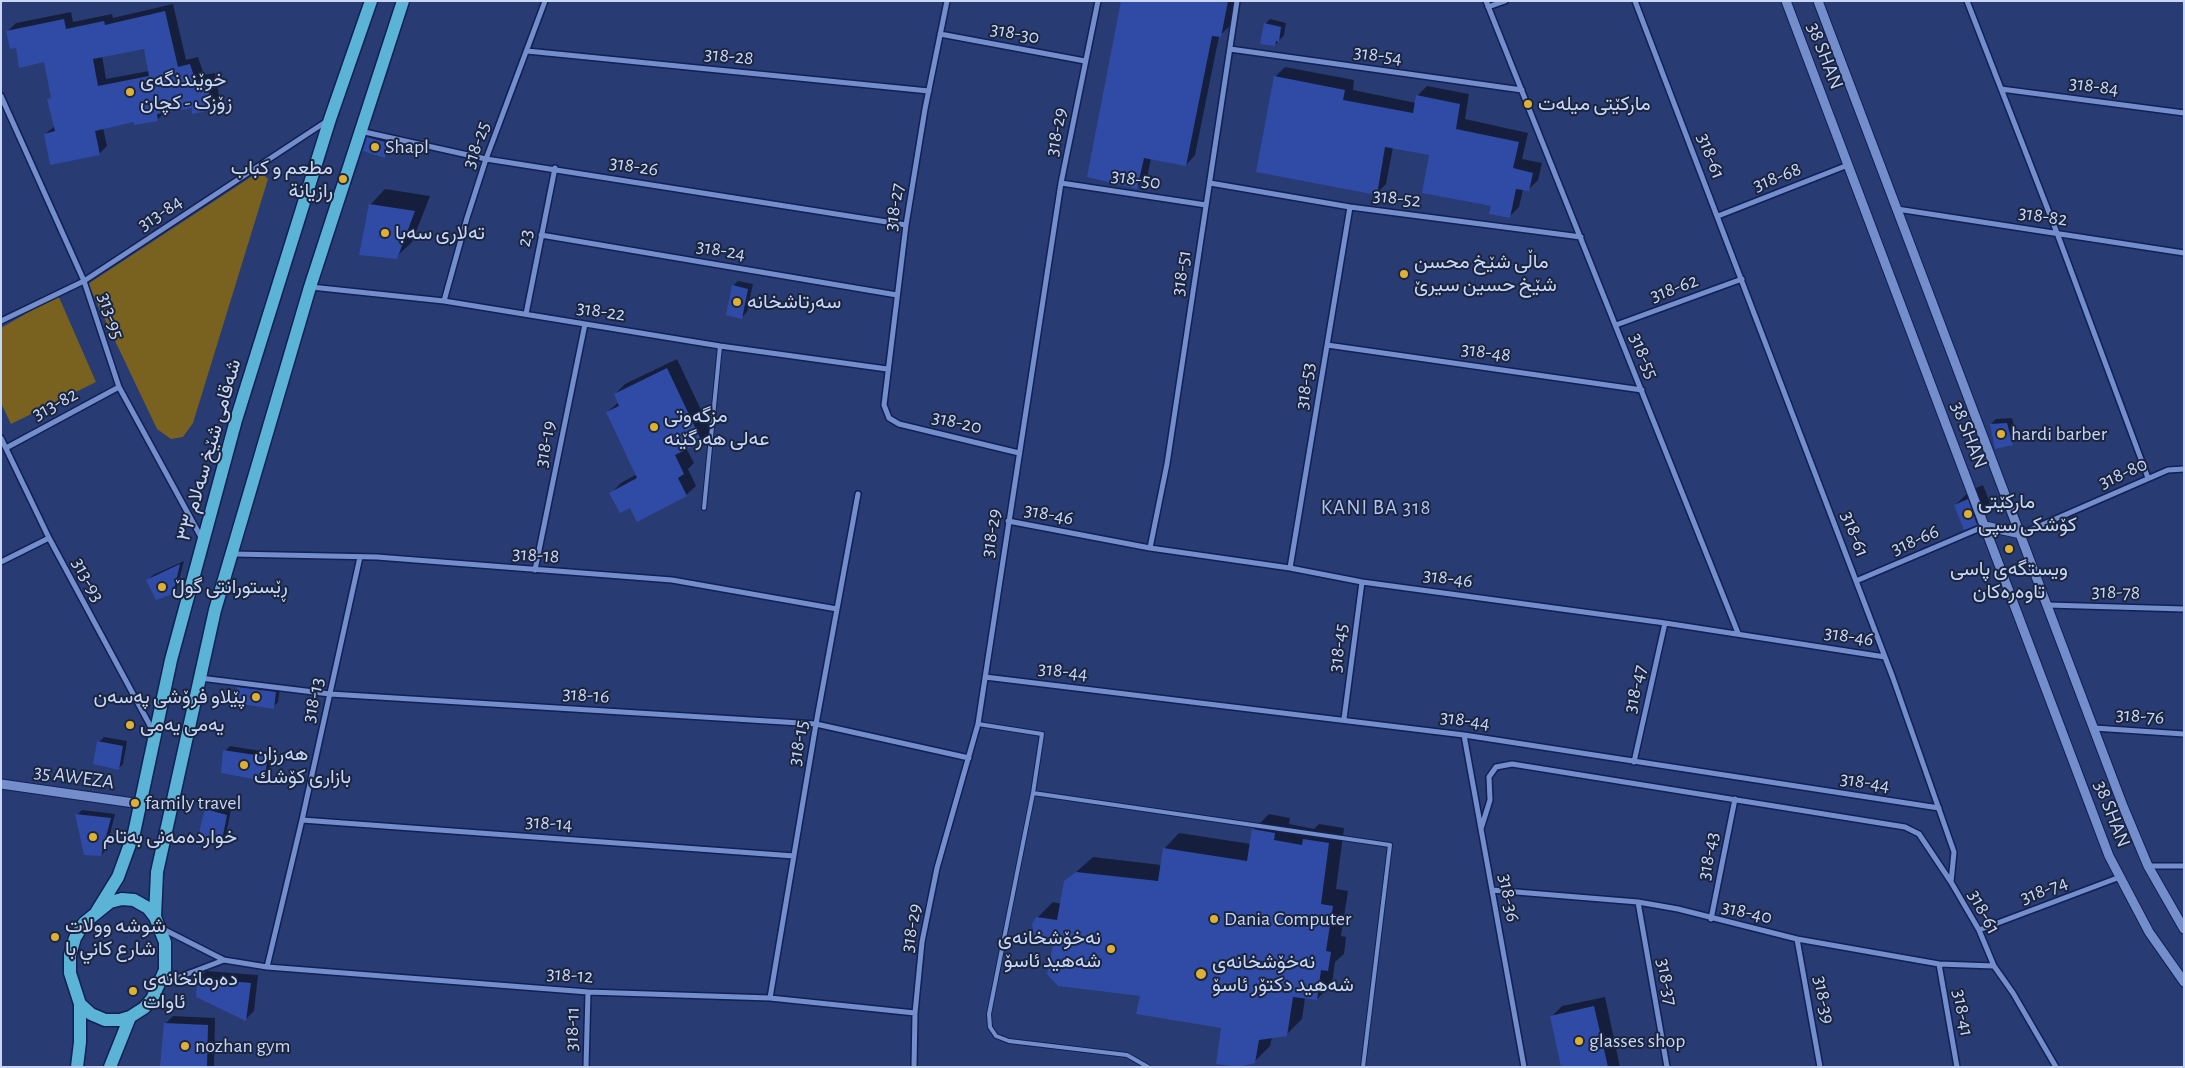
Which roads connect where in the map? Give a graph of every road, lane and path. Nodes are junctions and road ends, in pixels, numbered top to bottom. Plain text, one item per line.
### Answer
1 (371, 1) edge
2 (403, 1) edge
3 (545, 1) edge
4 (947, 1) edge
5 (1098, 1) edge
6 (1237, 1) edge
7 (1486, 1) edge
8 (1505, 1) edge
9 (1635, 1) edge
10 (1786, 1) edge
11 (1967, 1) edge
12 (1821, 2) edge
13 (1488, 7) junction
14 (940, 34) junction
15 (1230, 49) junction
16 (527, 51) junction
17 (1085, 61) junction
18 (2001, 89) junction
19 (1522, 90) junction
20 (929, 91) junction
21 (1, 96) edge
22 (2184, 113) edge
23 (330, 119) junction
24 (359, 131) junction
25 (486, 159) junction
26 (1848, 165) junction
27 (555, 168) junction
28 (1061, 183) junction
29 (1210, 183) junction
30 (1206, 206) junction
31 (1350, 208) junction
32 (1897, 209) junction
33 (1718, 216) junction
34 (906, 224) junction
35 (2058, 234) junction
36 (541, 235) junction
37 (1581, 238) junction
38 (2184, 253) edge
39 (1742, 279) junction
40 (84, 281) junction
41 (310, 287) junction
42 (896, 295) junction
43 (444, 301) junction
44 (526, 314) junction
45 (1, 322) edge
46 (585, 324) junction
47 (1616, 325) junction
48 (1327, 345) junction
49 (720, 346) junction
50 (887, 369) junction
51 (119, 387) junction
52 (1642, 390) junction
53 (889, 418) joint
54 (1, 438) edge
55 (6, 448) junction
56 (1019, 453) junction
57 (2184, 469) edge
58 (2148, 478) junction
59 (858, 494) dead end
60 (704, 508) dead end
61 (1008, 521) junction
62 (1985, 526) junction
63 (2021, 534) junction
64 (48, 538) junction
65 (202, 539) junction
66 (1150, 548) junction
67 (231, 554) junction
68 (360, 557) junction
69 (1, 562) edge
70 (1290, 568) junction
71 (535, 570) junction
72 (1856, 581) junction
73 (1362, 582) junction
74 (2048, 605) junction
75 (837, 609) junction
76 (2184, 609) edge
77 (1665, 623) junction
78 (1738, 633) junction
79 (1885, 657) junction
80 (199, 677) junction
81 (985, 677) junction
82 (330, 694) junction
83 (1344, 719) junction
84 (816, 724) junction
85 (978, 724) junction
86 (2094, 728) junction
87 (154, 733) junction
88 (2184, 734) edge
89 (1464, 735) junction
90 (969, 758) junction
91 (1634, 762) junction
92 (2, 784) edge
93 (1033, 793) junction
94 (1735, 799) junction
95 (141, 804) junction
96 (1939, 808) junction
97 (302, 820) junction
98 (1481, 828) junction
99 (794, 856) junction
100 (2148, 866) junction
101 (2184, 866) edge
102 (2120, 877) junction
103 (1951, 882) junction
104 (1492, 890) junction
105 (1638, 902) junction
106 (97, 911) junction
107 (1710, 919) junction
108 (158, 922) junction
109 (2184, 929) edge
110 (1979, 930) junction
111 (1797, 939) junction
112 (224, 960) junction
113 (1940, 964) junction
114 (1994, 966) junction
115 (267, 967) junction
116 (2184, 982) edge
117 (160, 984) junction
118 (588, 992) junction
119 (770, 998) junction
120 (80, 1004) junction
121 (915, 1013) junction
122 (130, 1017) junction
123 (77, 1067) edge
124 (110, 1067) edge
125 (586, 1067) edge
126 (914, 1067) edge
127 (1148, 1067) edge
128 (1364, 1067) edge
129 (1524, 1067) edge
130 (1667, 1067) edge
131 (1820, 1067) edge
132 (1957, 1067) edge
133 (2056, 1067) edge

1 - 23 main road, شەقامی شێخ سەلام ٣٣
2 - 24 main road
3 - 16 street, 318-25
4 - 14 street, 318-27
5 - 17 street, 318-29
6 - 15 street, 318-51
7 - 13 street, 318-55
8 - 13 street
9 - 33 street, 318-61
10 - 26 street, 38 SHAN
11 - 18 street
12 - 32 street, 38 SHAN
13 - 19 street, 318-55
14 - 17 street, 318-30
14 - 20 street, 318-27
15 - 19 street, 318-54
15 - 29 street, 318-51
16 - 20 street, 318-28
16 - 25 street, 318-25
17 - 28 street, 318-29
18 - 22 street, 318-84
18 - 35 street
19 - 37 street, 318-55
20 - 34 street, 318-27
21 - 40 street, 313-95
23 - 40 street, 313-84
23 - 65 main road, شەقامی شێخ سەلام ٣٣
24 - 25 street, 318-26
24 - 41 main road
25 - 27 street, 318-26
25 - 43 street, 318-25
26 - 33 street, 318-68
26 - 62 street, 38 SHAN
27 - 34 street, 318-26
27 - 36 street, 23
28 - 30 street, 318-50
28 - 56 street, 318-29
29 - 30 street, 318-51
29 - 31 street, 318-52
30 - 66 street, 318-51
31 - 37 street, 318-52
31 - 48 street, 318-53
32 - 35 street, 318-82
32 - 63 street, 38 SHAN
33 - 39 street, 318-61
34 - 42 street, 318-27
35 - 38 street, 318-82
35 - 58 street
36 - 42 street, 318-24
36 - 44 street, 23
37 - 47 street, 318-55
39 - 47 street, 318-62
39 - 72 street, 318-61
40 - 45 street, 313-84
40 - 51 street, 313-95
41 - 43 street, 318-22
41 - 67 main road
42 - 50 street, 318-27
43 - 44 street, 318-22
44 - 46 street, 318-22
46 - 49 street, 318-22
46 - 71 street, 318-19
47 - 52 street, 318-55
48 - 52 street, 318-48
48 - 70 street, 318-53
49 - 50 street, 318-22
49 - 60 lane
50 - 53 street, 318-27
51 - 55 street, 313-82
51 - 65 street, 313-95
52 - 78 street, 318-55
53 - 56 street, 318-20
54 - 55 street, 313-93
55 - 64 street, 313-93
56 - 61 street, 318-29
57 - 58 street, 318-80
58 - 63 street, 318-80
59 - 75 street, 318-15
61 - 66 street, 318-46
61 - 81 street, 318-29
62 - 63 street
62 - 72 street, 318-66
62 - 102 street, 38 SHAN
63 - 74 street, 38 SHAN
64 - 69 street
64 - 87 street, 313-93
65 - 87 main road, شەقامی شێخ سەلام ٣٣
66 - 70 street, 318-46
67 - 68 street, 318-18
67 - 80 main road
68 - 71 street, 318-18
68 - 82 street, 318-13
70 - 73 street, 318-46
71 - 75 street, 318-18
72 - 79 street, 318-61
73 - 77 street, 318-46
73 - 83 street, 318-45
74 - 76 street, 318-78
74 - 86 street, 38 SHAN
75 - 84 street, 318-15
77 - 78 street, 318-46
77 - 91 street, 318-47
78 - 79 street, 318-46
79 - 96 street, 318-61
80 - 82 street, 318-16
80 - 108 main road
81 - 83 street, 318-44
81 - 85 street, 318-29
82 - 84 street, 318-16
82 - 97 street, 318-13
83 - 89 street, 318-44
84 - 90 street, 318-16
84 - 99 street, 318-15
85 - 90 street, 318-29
85 - 93 lane
86 - 88 street, 318-76
86 - 100 street, 38 SHAN
87 - 95 main road, شەقامی شێخ سەلام ٣٣
89 - 91 street, 318-44
89 - 98 street, 318-36
90 - 121 street, 318-29
91 - 96 street, 318-44
92 - 95 street, 35 AWEZA
93 - 127 lane
93 - 128 lane
94 - 98 street
94 - 103 street
94 - 107 street, 318-43
95 - 106 main road, شەقامی شێخ سەلام ٣٣
96 - 103 street, 318-61
97 - 99 street, 318-14
97 - 115 street, 318-13
98 - 104 street, 318-36
99 - 119 street, 318-15
100 - 101 street
100 - 109 street, 38 SHAN
102 - 110 street, 318-74
102 - 116 street, 38 SHAN
103 - 110 street, 318-61
104 - 105 street, 318-40
104 - 129 street, 318-36
105 - 107 street, 318-40
105 - 130 street, 318-37
106 - 108 main road, شەقامی شێخ سەلام ٣٣
106 - 120 main road, شەقامی شێخ سەلام ٣٣
107 - 111 street, 318-40
108 - 112 street, 318-12
108 - 117 main road
110 - 114 street, 318-61
111 - 113 street, 318-40
111 - 131 street, 318-39
112 - 115 street, 318-12
112 - 117 street, 318-12
113 - 114 street, 318-40
113 - 132 street, 318-41
114 - 133 street, 318-61
115 - 118 street, 318-12
117 - 122 main road
118 - 119 street, 318-12
118 - 125 street, 318-11
119 - 121 street, 318-12
120 - 122 main road
120 - 123 main road, شەقامی شێخ سەلام ٣٣
121 - 126 street, 318-29
122 - 124 main road

